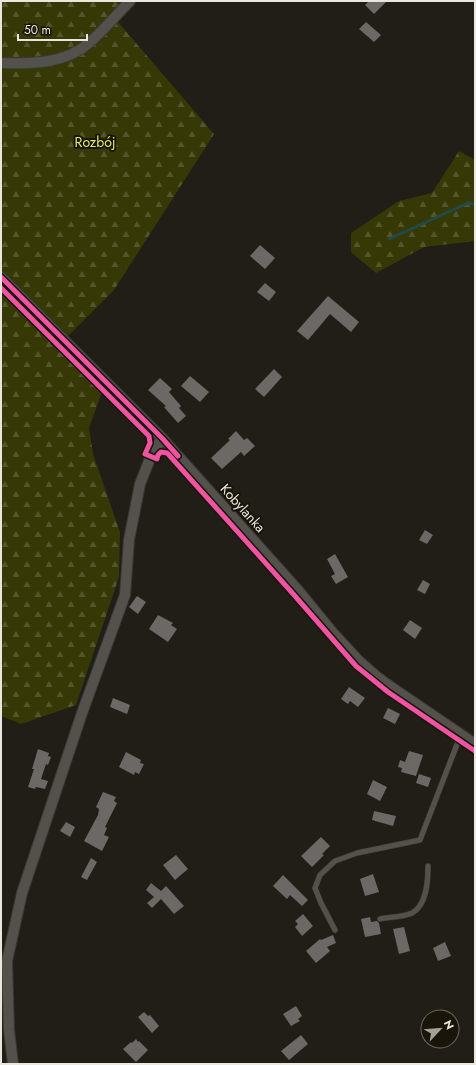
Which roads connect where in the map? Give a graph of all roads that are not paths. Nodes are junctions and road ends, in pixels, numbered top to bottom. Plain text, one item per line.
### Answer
1 (130, 1) edge
2 (1, 64) edge
3 (1, 277) edge
4 (162, 438) junction
5 (461, 734) junction
6 (475, 744) edge
7 (428, 866) dead end
8 (380, 919) dead end
9 (335, 930) dead end
10 (13, 1064) edge

1 - 2 street
3 - 4 street, Kobylanka
4 - 5 street, Kobylanka
4 - 10 street
5 - 6 street, Kobylanka
5 - 9 lane
7 - 8 lane

